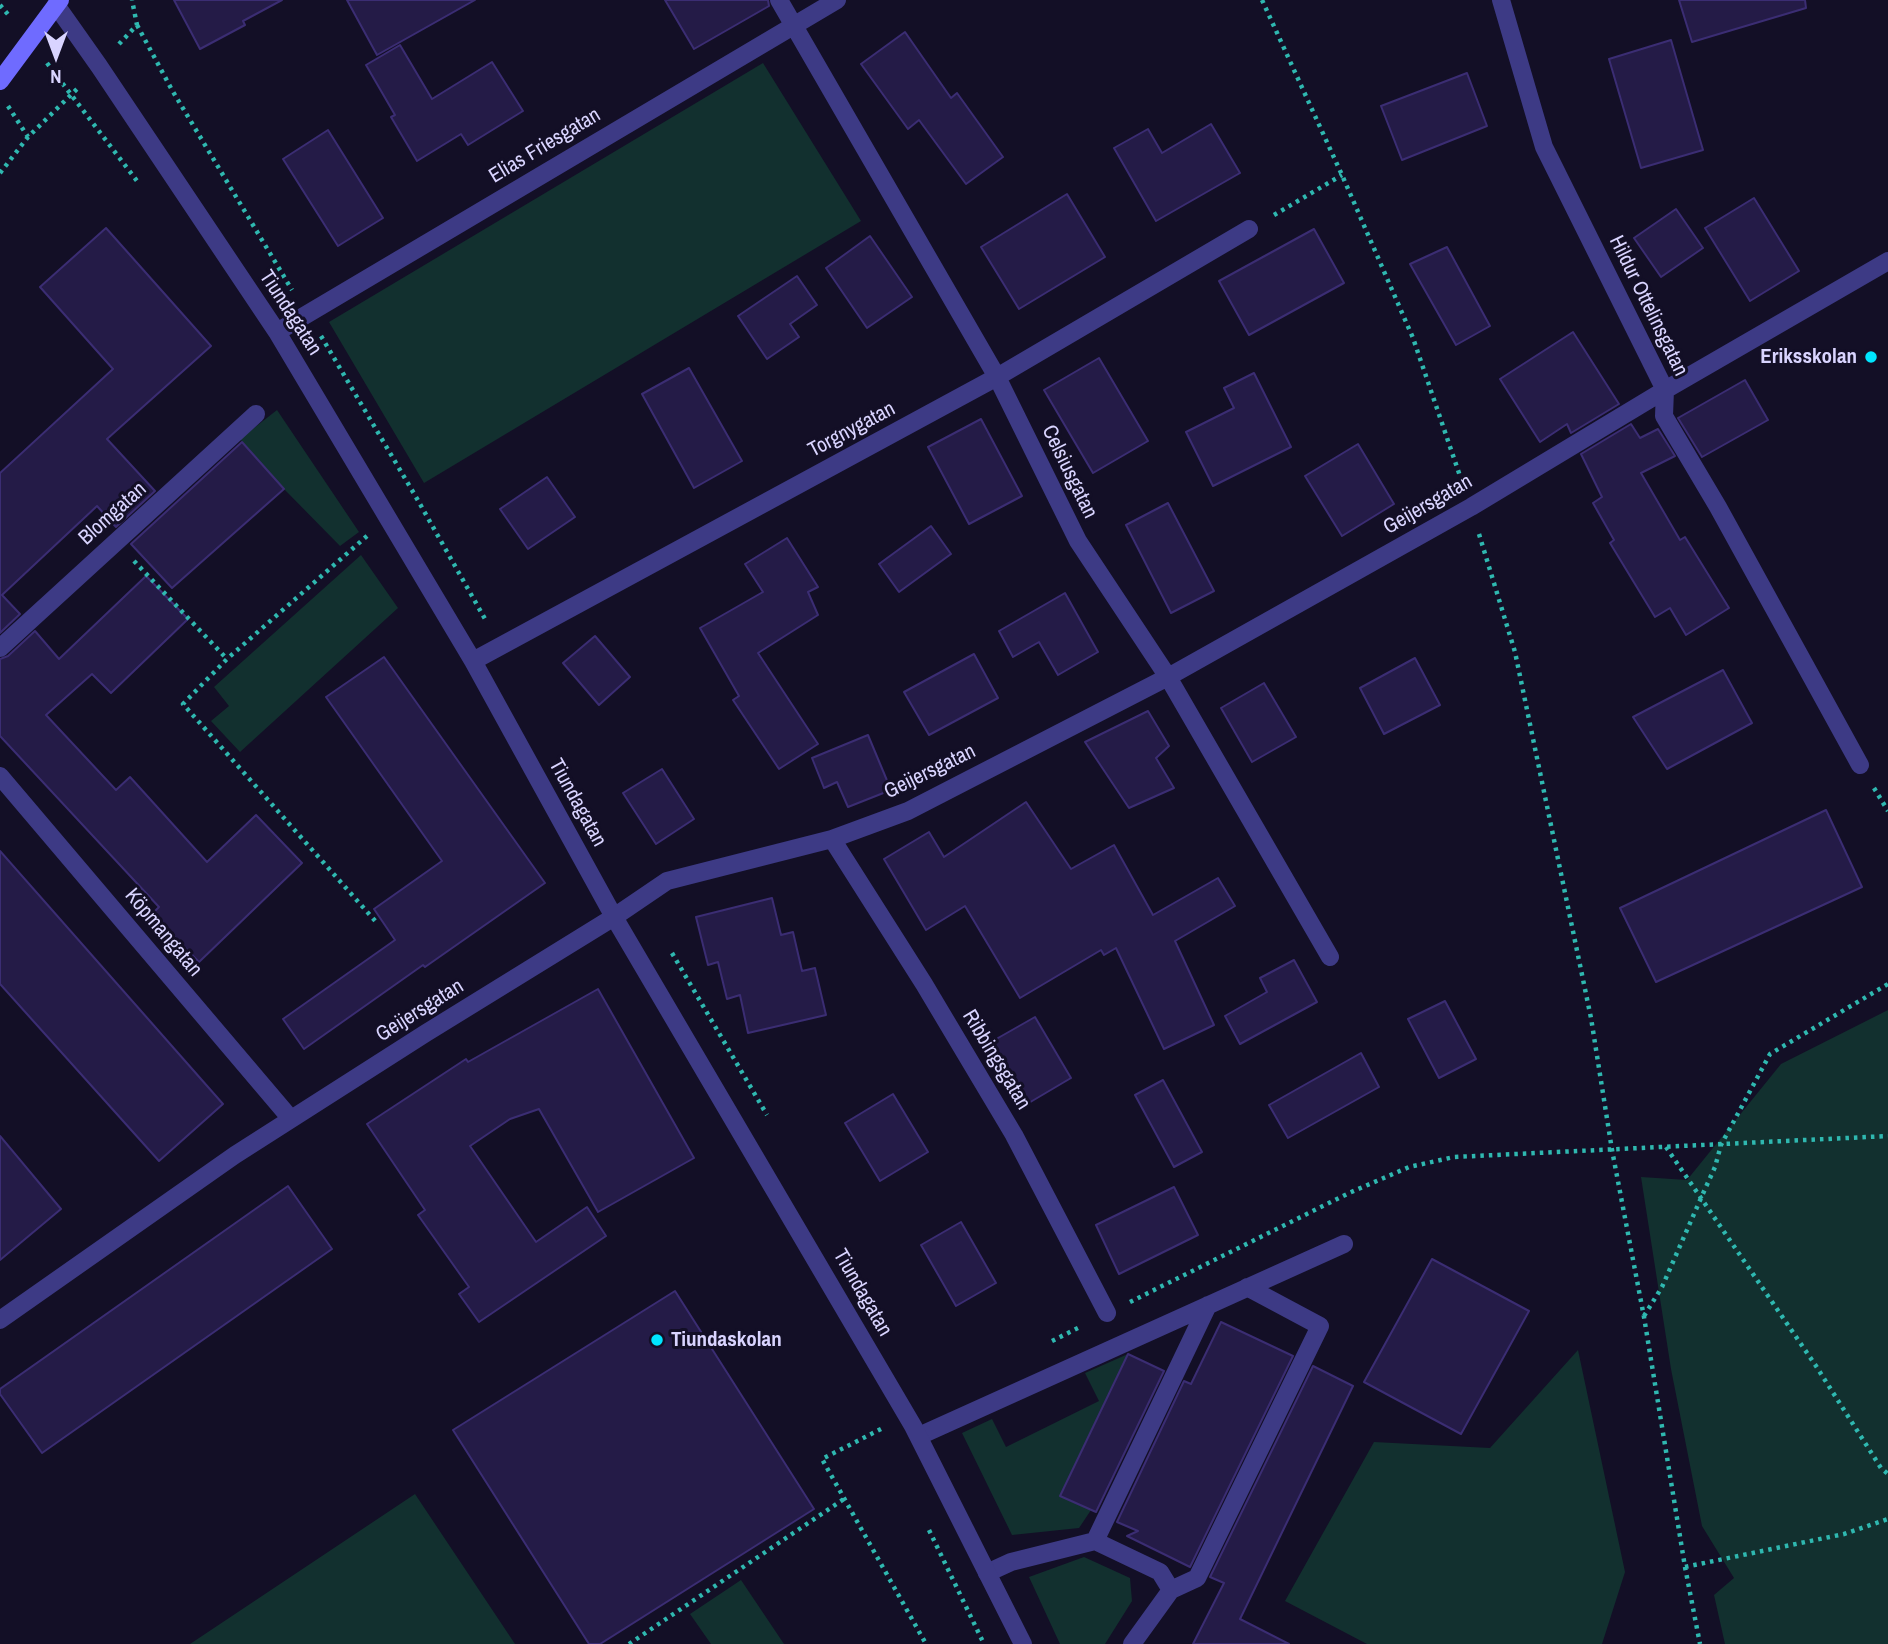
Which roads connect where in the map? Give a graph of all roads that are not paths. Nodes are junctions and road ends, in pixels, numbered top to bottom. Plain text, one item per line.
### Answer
1 (779, 0) edge
2 (837, 0) edge
3 (1501, 0) edge
4 (58, 3) edge
5 (794, 25) junction
6 (0, 81) edge
7 (1249, 229) road end
8 (1888, 261) edge
9 (277, 332) junction
10 (998, 377) junction
11 (1665, 390) junction
12 (256, 414) dead end
13 (0, 648) edge
14 (473, 661) junction
15 (1168, 677) junction
16 (1860, 765) dead end
17 (0, 776) edge
18 (832, 839) junction
19 (614, 916) junction
20 (1330, 957) dead end
21 (291, 1119) junction
22 (1344, 1244) dead end
23 (1247, 1287) junction
24 (1208, 1305) junction
25 (1107, 1313) dead end
26 (0, 1320) edge
27 (919, 1436) junction
28 (1095, 1541) junction
29 (987, 1573) junction
30 (1171, 1590) junction
31 (1023, 1644) edge
32 (1132, 1644) edge

1 - 5 street, Celsiusgatan
2 - 5 street, Elias Friesgatan
3 - 11 street, Hildur Ottelinsgatan
4 - 6 main road
4 - 9 street, Tiundagatan
5 - 9 street, Elias Friesgatan
5 - 10 street, Celsiusgatan
7 - 10 street, Torgnygatan
8 - 11 street, Geijersgatan
9 - 14 street, Tiundagatan
10 - 14 street, Torgnygatan
10 - 15 street, Celsiusgatan
11 - 15 street, Geijersgatan
11 - 16 street, Hildur Ottelinsgatan
12 - 13 street, Blomgatan
14 - 19 street, Tiundagatan
15 - 18 street, Geijersgatan
15 - 20 street, Celsiusgatan
17 - 21 street, Köpmangatan
18 - 19 street, Geijersgatan
18 - 25 street, Ribbingsgatan
19 - 21 street, Geijersgatan
19 - 27 street, Tiundagatan
21 - 26 street, Geijersgatan
22 - 23 street
23 - 24 street
23 - 30 street
24 - 27 street
24 - 28 street
27 - 29 street, Tiundagatan
28 - 29 street
28 - 30 street
29 - 31 street, Tiundagatan
30 - 32 street

